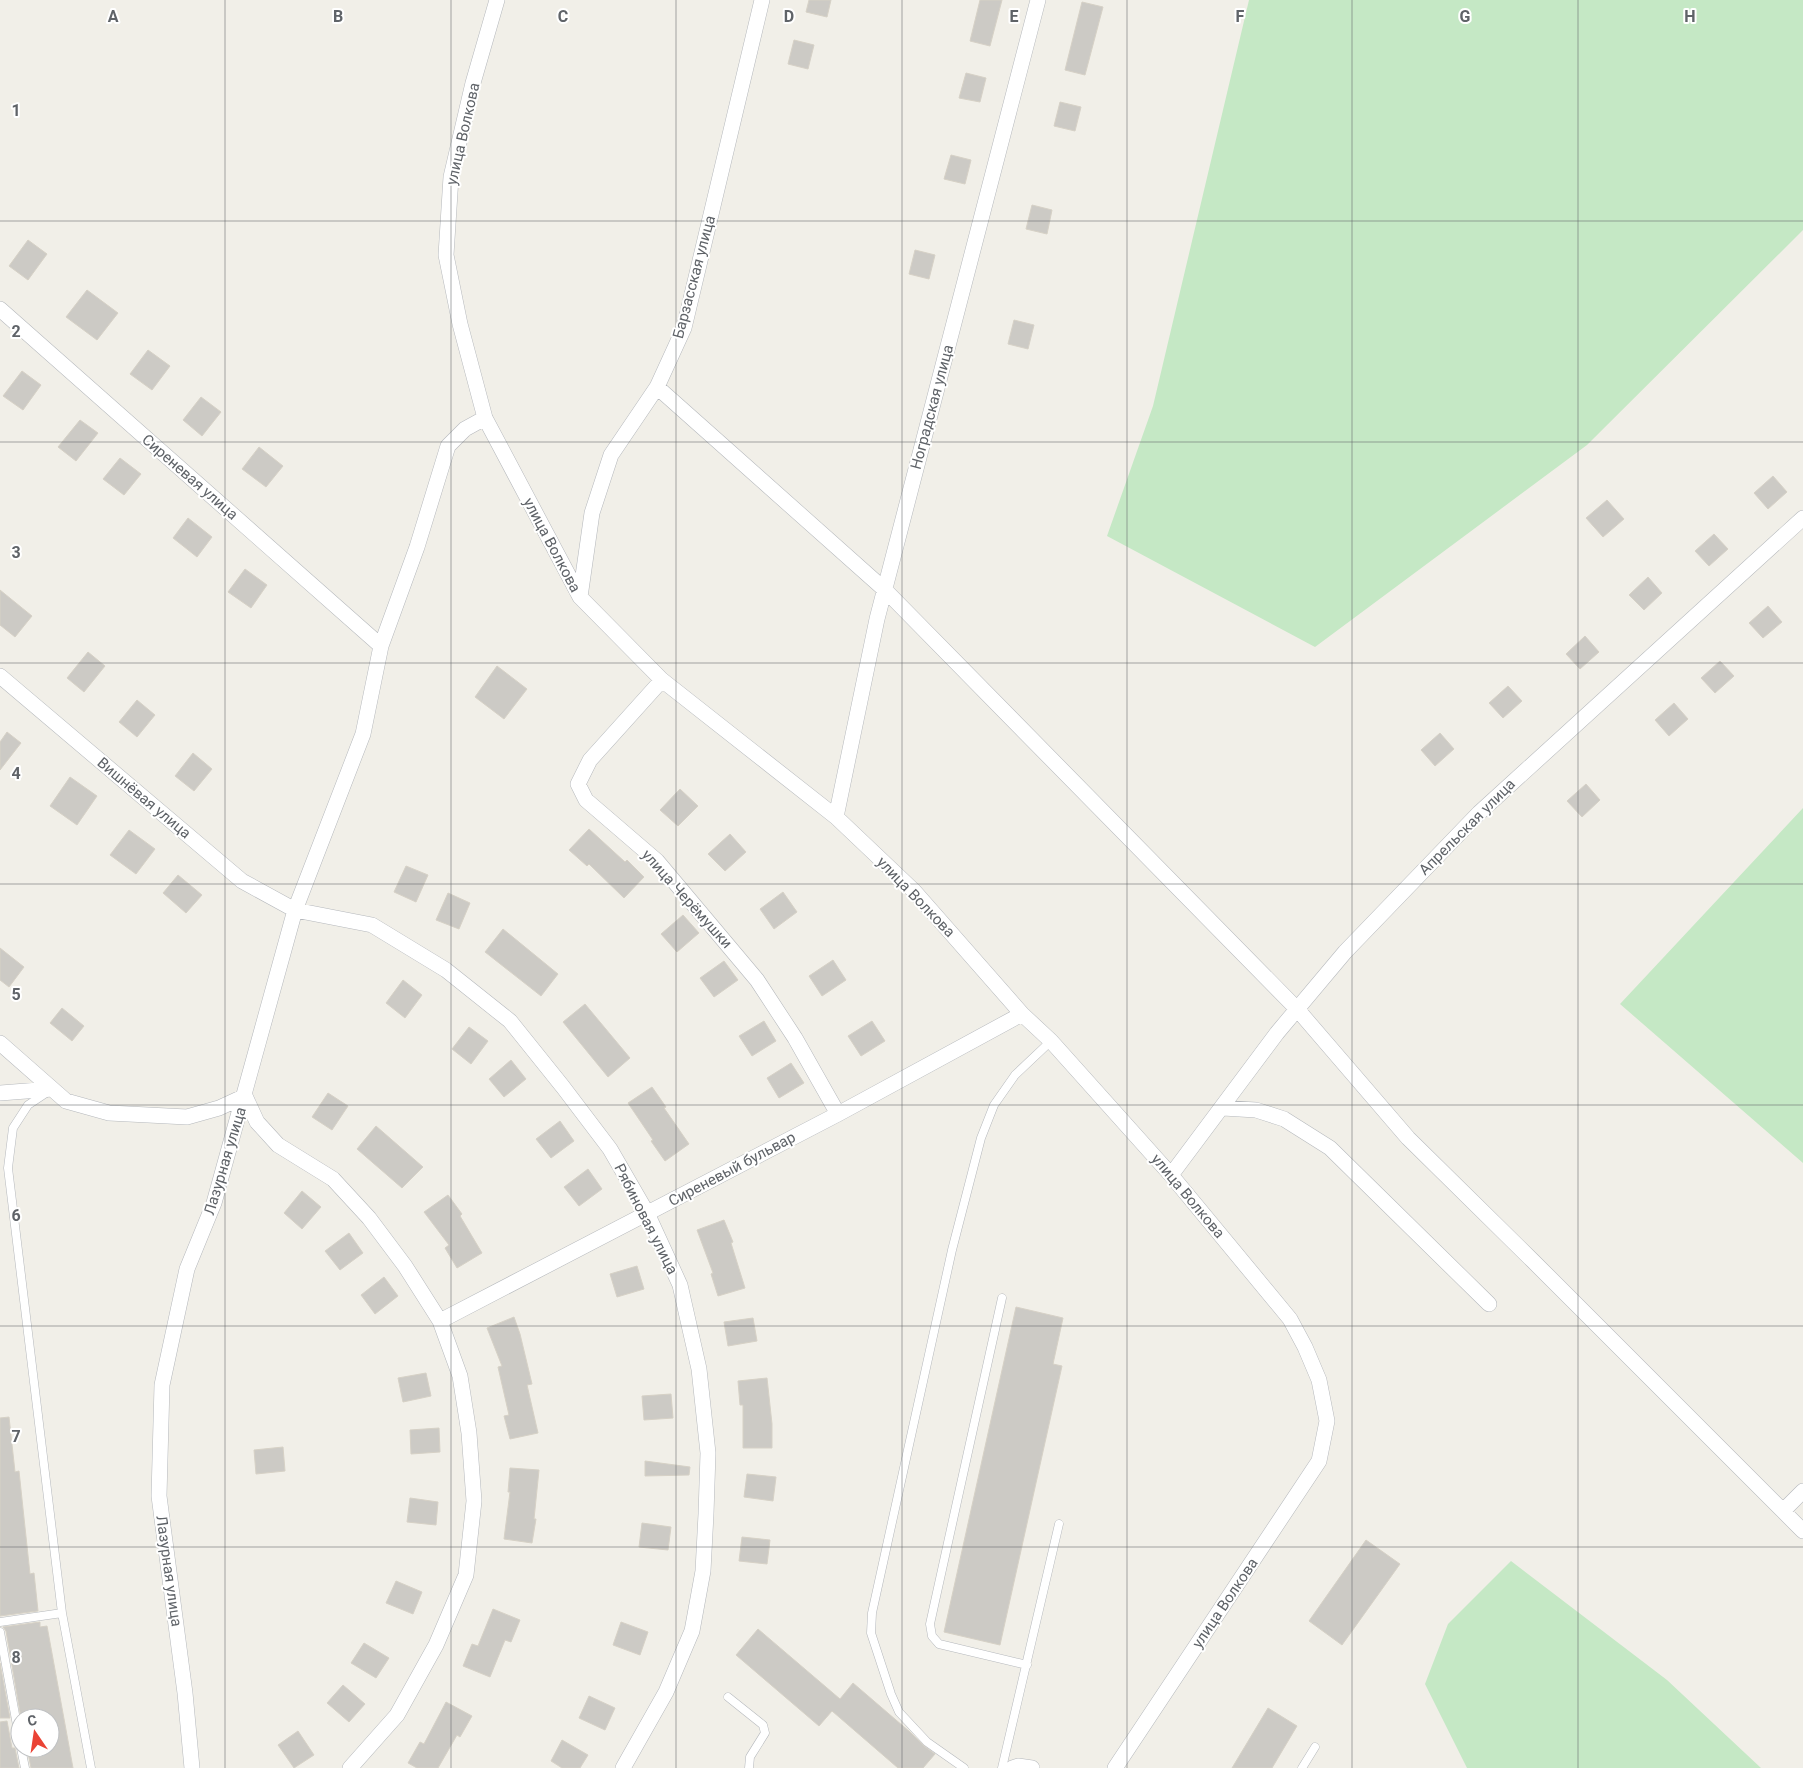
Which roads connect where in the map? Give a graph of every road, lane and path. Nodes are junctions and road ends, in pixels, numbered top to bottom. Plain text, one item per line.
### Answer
1 (498, 0) edge
2 (762, 0) edge
3 (1038, 0) edge
4 (0, 309) edge
5 (657, 387) junction
6 (485, 418) junction
7 (1803, 518) edge
8 (884, 590) junction
9 (580, 597) junction
10 (381, 646) junction
11 (0, 676) edge
12 (662, 680) junction
13 (836, 817) junction
14 (295, 910) junction
15 (1297, 1009) junction
16 (1022, 1014) junction
17 (1051, 1041) junction
18 (0, 1043) edge
19 (52, 1089) junction
20 (0, 1093) edge
21 (245, 1096) junction
22 (1223, 1108) junction
23 (838, 1114) junction
24 (1172, 1175) junction
25 (647, 1214) junction
26 (1002, 1298) dead end
27 (1489, 1304) dead end
28 (440, 1322) junction
29 (1803, 1491) edge
30 (1784, 1510) junction
31 (1059, 1524) dead end
32 (1803, 1531) edge
33 (62, 1613) junction
34 (0, 1622) edge
35 (0, 1632) edge
36 (1026, 1665) junction
37 (728, 1697) dead end
38 (14, 1708) edge
39 (1315, 1747) dead end
40 (90, 1768) edge
41 (192, 1768) edge
42 (350, 1768) edge
43 (623, 1768) edge
44 (749, 1768) edge
45 (964, 1768) edge
46 (1002, 1768) edge
47 (1012, 1768) edge
48 (1032, 1768) edge
49 (1115, 1768) edge
50 (1302, 1768) edge

1 - 6 street, улица Волкова
2 - 5 street, Барзасская улица
3 - 8 street, Ноградская улица
4 - 10 street, Сиреневая улица
5 - 8 street
5 - 9 street, Барзасская улица
6 - 9 street, улица Волкова
6 - 10 street
7 - 15 street, Апрельская улица
8 - 13 street, Ноградская улица
8 - 15 street
9 - 12 street, улица Волкова
10 - 14 street
11 - 14 street, Вишнёвая улица
12 - 13 street, улица Волкова
12 - 23 street, улица Черёмушки
13 - 16 street, улица Волкова
14 - 21 street
14 - 25 street, Рябиновая улица
15 - 22 street, Апрельская улица
15 - 30 street
16 - 17 street, улица Волкова
16 - 23 street, Сиреневый бульвар
17 - 24 street, улица Волкова
17 - 45 lane
18 - 19 street
19 - 20 street
19 - 21 street
19 - 33 lane
21 - 28 street, Лазурная улица
21 - 41 street, Лазурная улица
22 - 24 street, Апрельская улица
22 - 27 street
23 - 25 street, Сиреневый бульвар
24 - 49 street, улица Волкова
25 - 28 street, Сиреневый бульвар
25 - 43 street, Рябиновая улица
26 - 36 lane
28 - 42 street, Лазурная улица
29 - 30 street
30 - 32 street
31 - 36 lane
33 - 34 lane
33 - 40 lane
35 - 38 lane
36 - 46 lane
37 - 44 lane
39 - 50 lane
47 - 48 street

